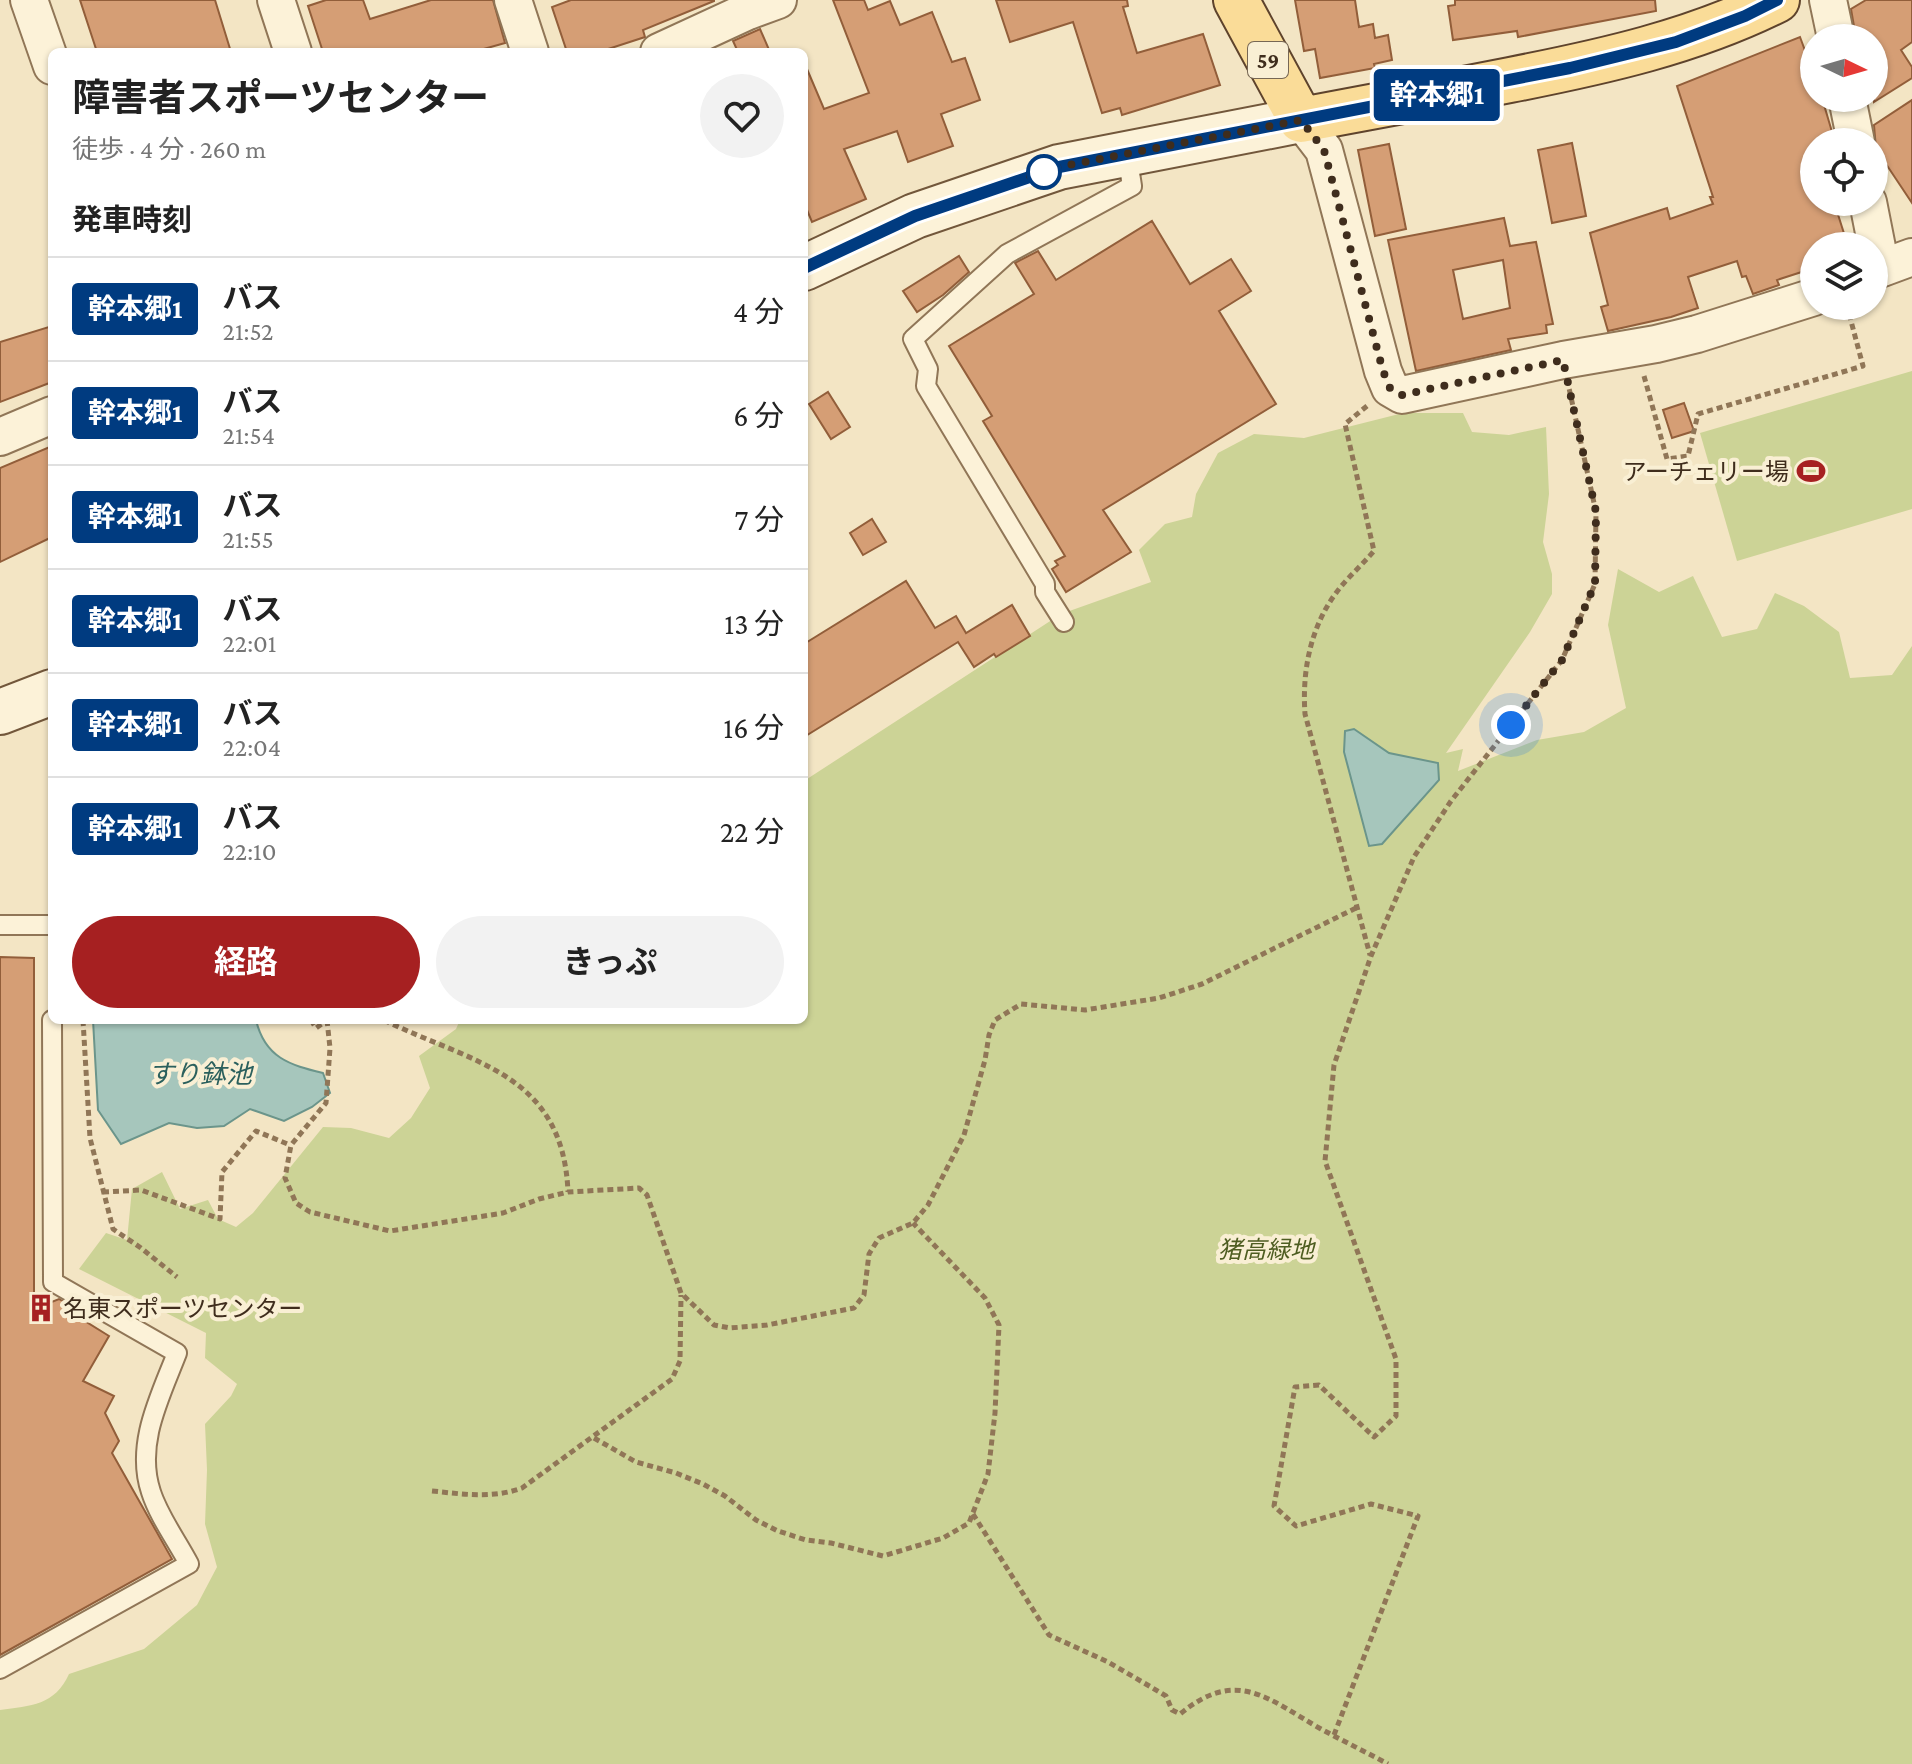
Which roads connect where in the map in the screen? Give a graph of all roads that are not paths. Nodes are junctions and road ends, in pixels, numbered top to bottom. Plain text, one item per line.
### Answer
1 (29, 0) edge
2 (276, 0) edge
3 (513, 0) edge
4 (1236, 0) edge
5 (1777, 0) edge
6 (1828, 0) edge
7 (756, 4) edge
8 (1833, 24) edge
9 (292, 48) edge
10 (529, 48) edge
11 (667, 48) edge
12 (48, 55) edge
13 (1301, 120) junction
14 (1127, 154) junction
15 (1873, 216) edge
16 (1889, 265) edge
17 (808, 266) edge
18 (1800, 301) edge
19 (48, 417) edge
20 (0, 437) edge
21 (1064, 622) dead end
22 (48, 694) edge
23 (0, 712) edge
24 (0, 925) edge
25 (48, 925) edge
26 (52, 1024) edge
27 (0, 1669) edge

1 - 12 street
2 - 9 street
3 - 10 street
4 - 13 main road, 59
5 - 13 main road
6 - 8 street
7 - 11 street
13 - 14 main road
13 - 18 street
14 - 17 main road
14 - 21 lane
15 - 16 street
19 - 20 street
22 - 23 main road
24 - 25 lane
26 - 27 lane

